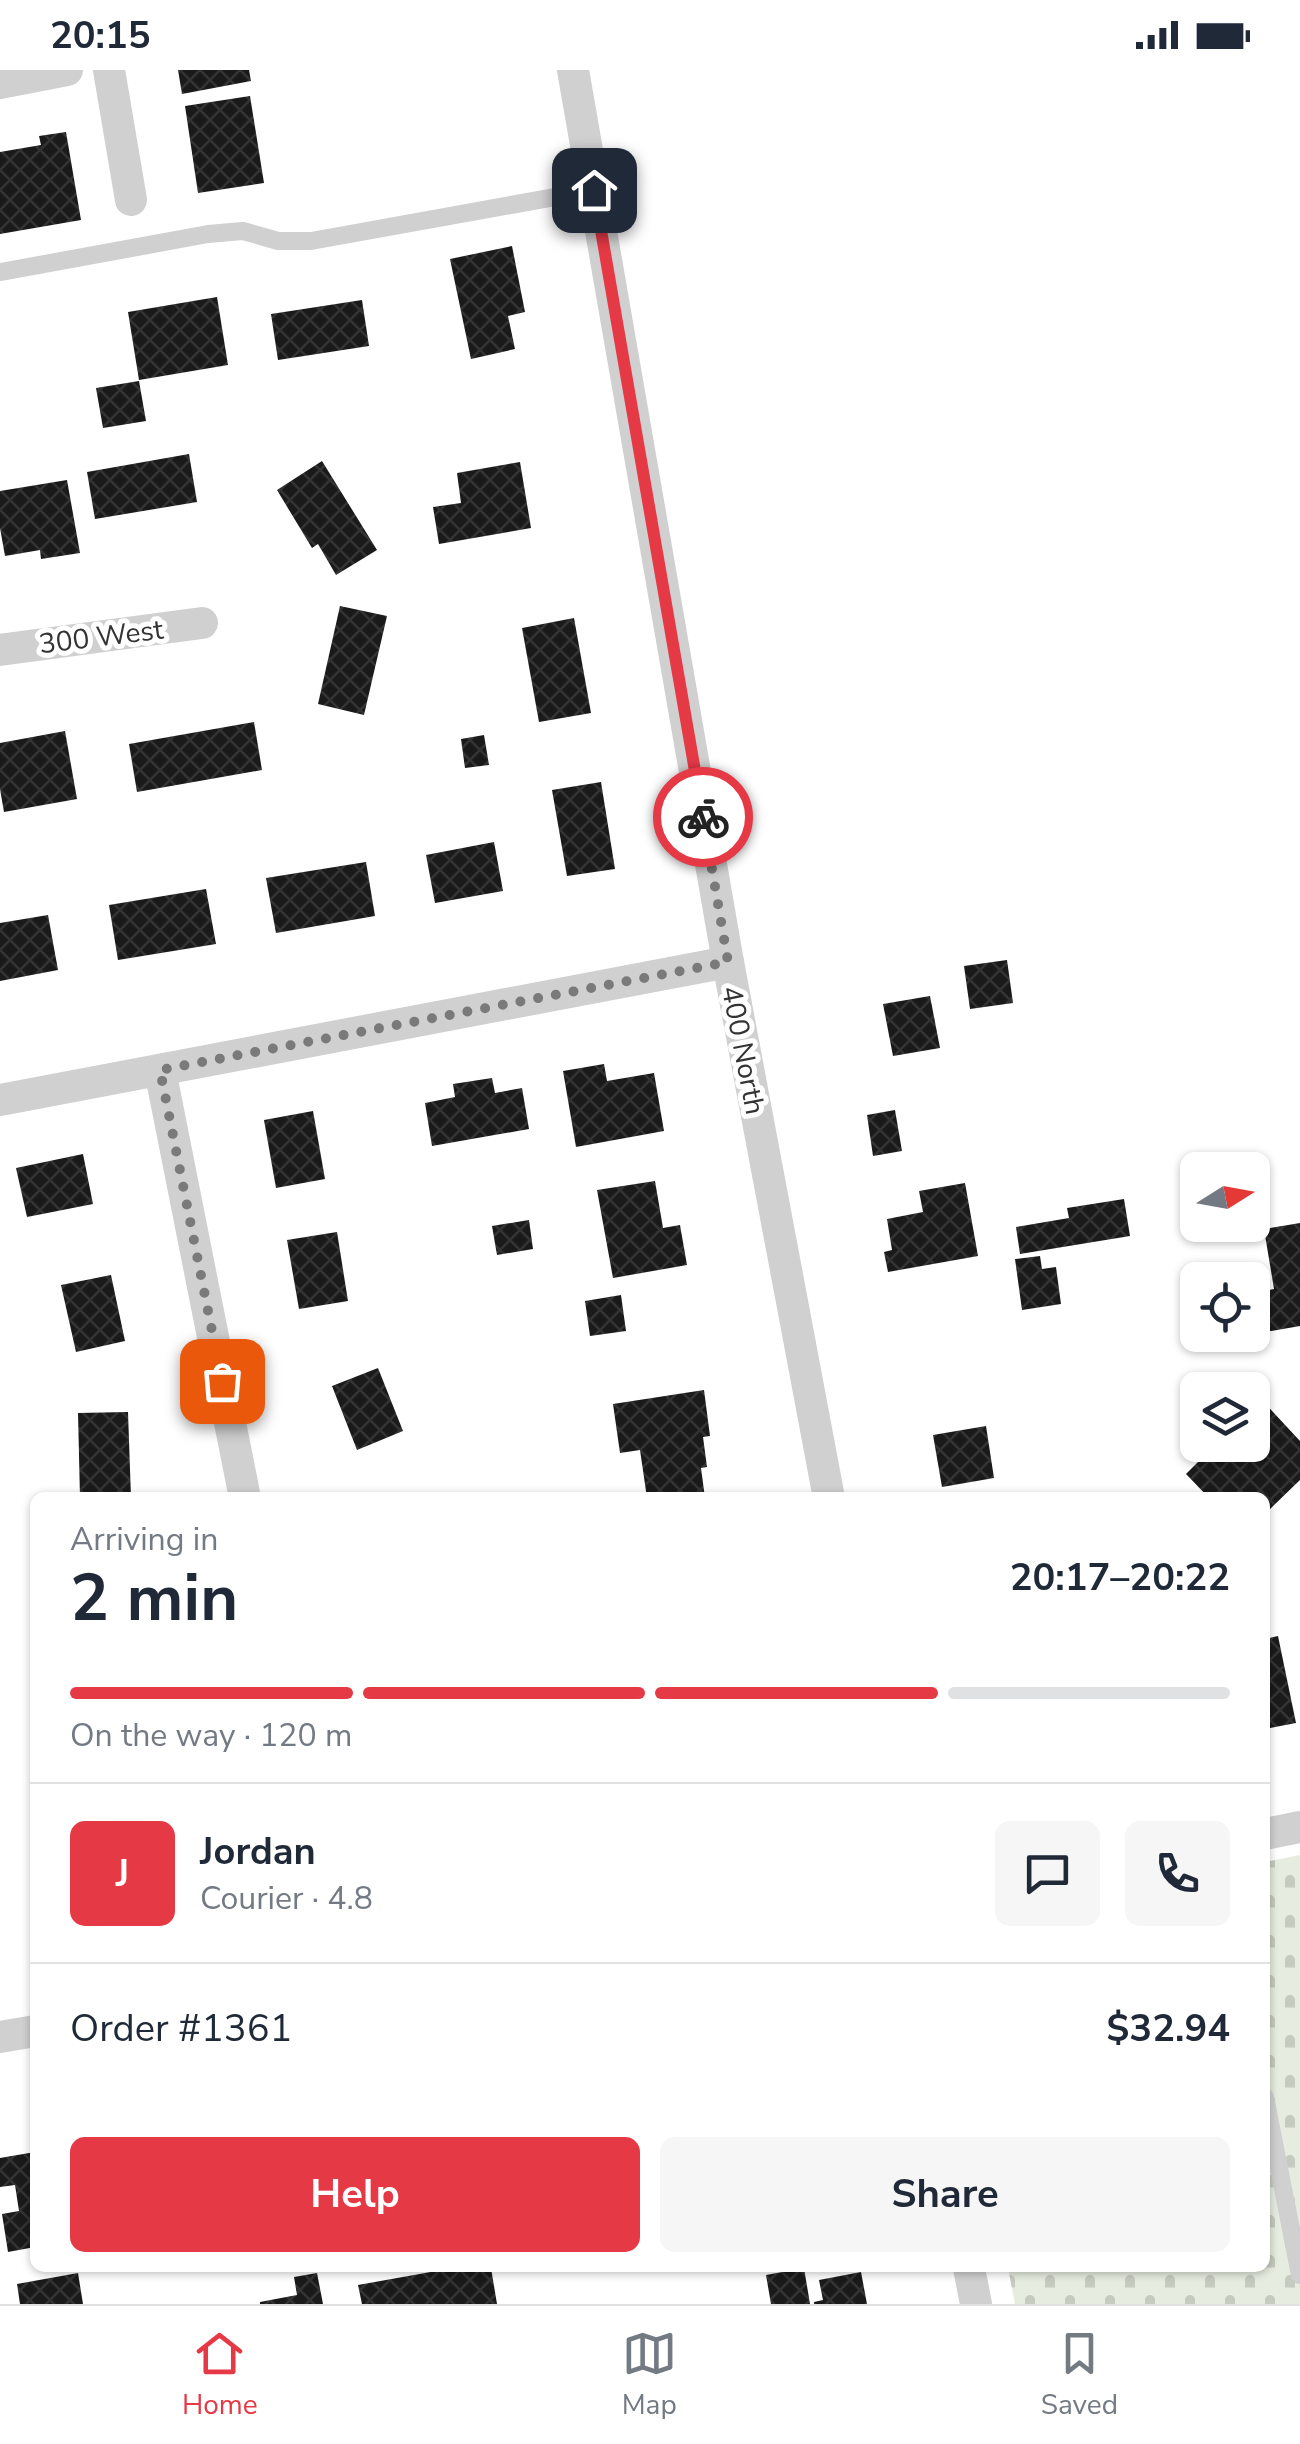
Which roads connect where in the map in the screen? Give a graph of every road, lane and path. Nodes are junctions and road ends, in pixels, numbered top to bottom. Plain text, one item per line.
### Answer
1 (67, 70) edge
2 (109, 70) edge
3 (573, 70) edge
4 (0, 82) edge
5 (594, 190) junction
6 (131, 200) dead end
7 (0, 272) edge
8 (202, 623) dead end
9 (0, 650) edge
10 (728, 962) junction
11 (160, 1070) junction
12 (0, 1100) edge
13 (244, 1492) edge
14 (828, 1492) edge
15 (1300, 1827) edge
16 (1270, 1833) edge
17 (30, 2032) edge
18 (0, 2037) edge
19 (1270, 2122) edge
20 (970, 2272) edge
21 (1300, 2275) edge
22 (976, 2304) edge

1 - 4 street
2 - 6 street
3 - 5 street, 400 North
5 - 7 lane
5 - 10 street, 400 North
8 - 9 street, 300 West
10 - 11 street
10 - 14 street, 400 North
11 - 12 street
11 - 13 street
15 - 16 street
17 - 18 street
19 - 21 lane
20 - 22 street

